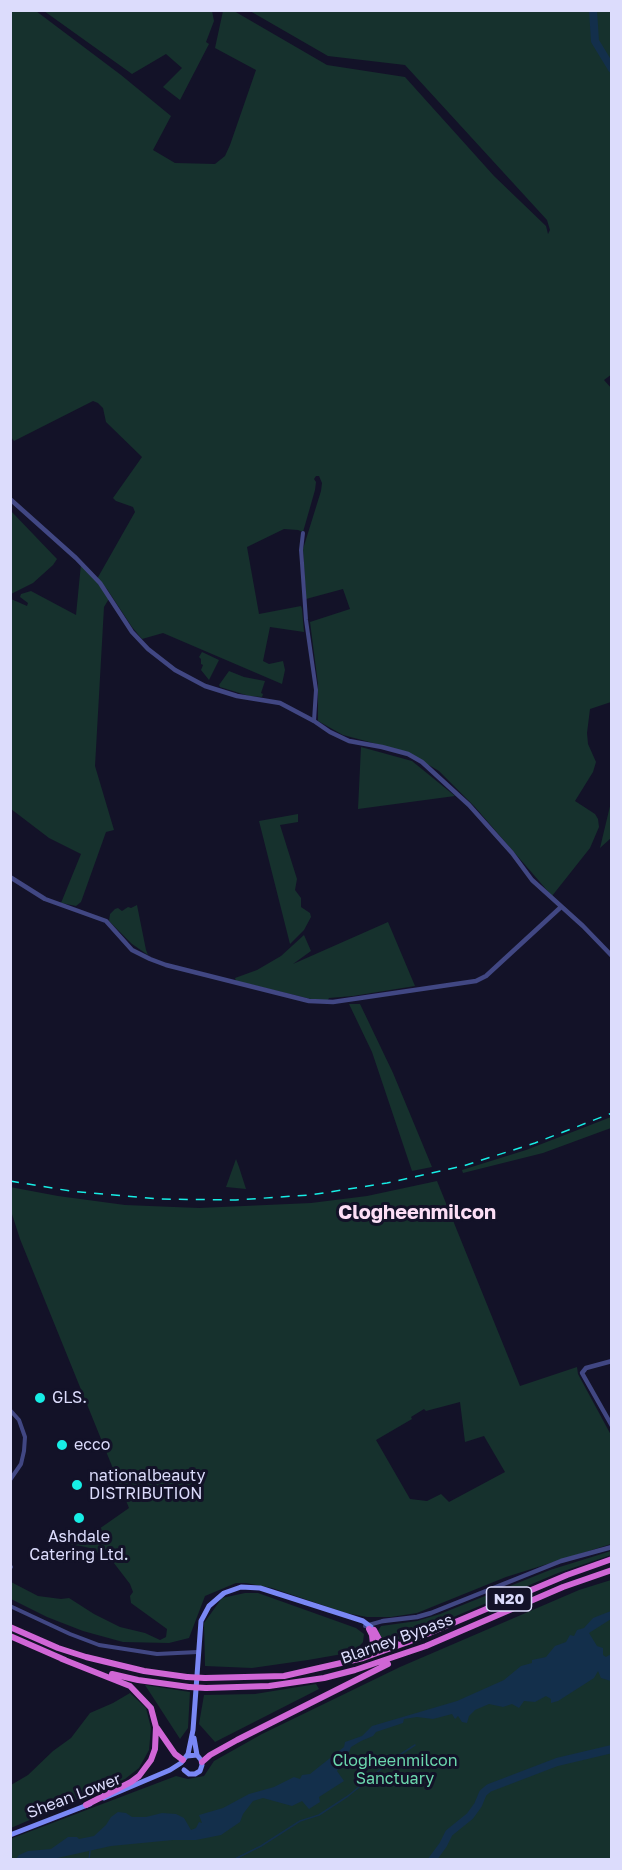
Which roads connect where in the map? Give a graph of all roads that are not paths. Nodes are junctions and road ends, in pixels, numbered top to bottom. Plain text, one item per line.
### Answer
1 (10, 499) edge
2 (303, 533) dead end
3 (314, 721) junction
4 (10, 878) edge
5 (561, 908) junction
6 (612, 956) edge
7 (612, 1361) edge
8 (10, 1410) edge
9 (612, 1426) edge
10 (10, 1480) edge
11 (612, 1547) edge
12 (612, 1559) edge
13 (612, 1570) edge
14 (10, 1606) edge
15 (383, 1621) joint
16 (10, 1627) edge
17 (368, 1627) junction
18 (10, 1636) edge
19 (408, 1642) junction
20 (426, 1646) junction
21 (198, 1652) junction
22 (62, 1659) junction
23 (340, 1665) junction
24 (156, 1727) junction
25 (193, 1730) junction
26 (196, 1755) junction
27 (183, 1759) junction
28 (202, 1762) junction
29 (184, 1770) junction
30 (147, 1782) junction
31 (86, 1805) junction
32 (10, 1835) edge

1 - 3 street
2 - 3 street
3 - 5 street
4 - 5 street
5 - 6 street
7 - 9 street
8 - 10 street
11 - 15 street
12 - 19 highway, Blarney Bypass / N20
13 - 20 highway, Blarney Bypass / N20
14 - 21 street
15 - 17 street
16 - 23 highway, Blarney Bypass / N20, bridge
17 - 19 highway
17 - 21 main road
17 - 23 highway
18 - 22 highway, Blarney Bypass / N20
19 - 23 highway, Blarney Bypass / N20
20 - 22 highway, Blarney Bypass / N20, bridge
20 - 28 highway
21 - 25 main road
22 - 24 highway
24 - 27 highway
24 - 31 highway
25 - 26 main road
25 - 27 main road
26 - 27 main road
26 - 28 main road
27 - 29 main road
27 - 30 main road, Shean Lower
28 - 29 main road
29 - 30 main road, Shean Lower
30 - 31 main road, Shean Lower
31 - 32 main road, Shean Lower

